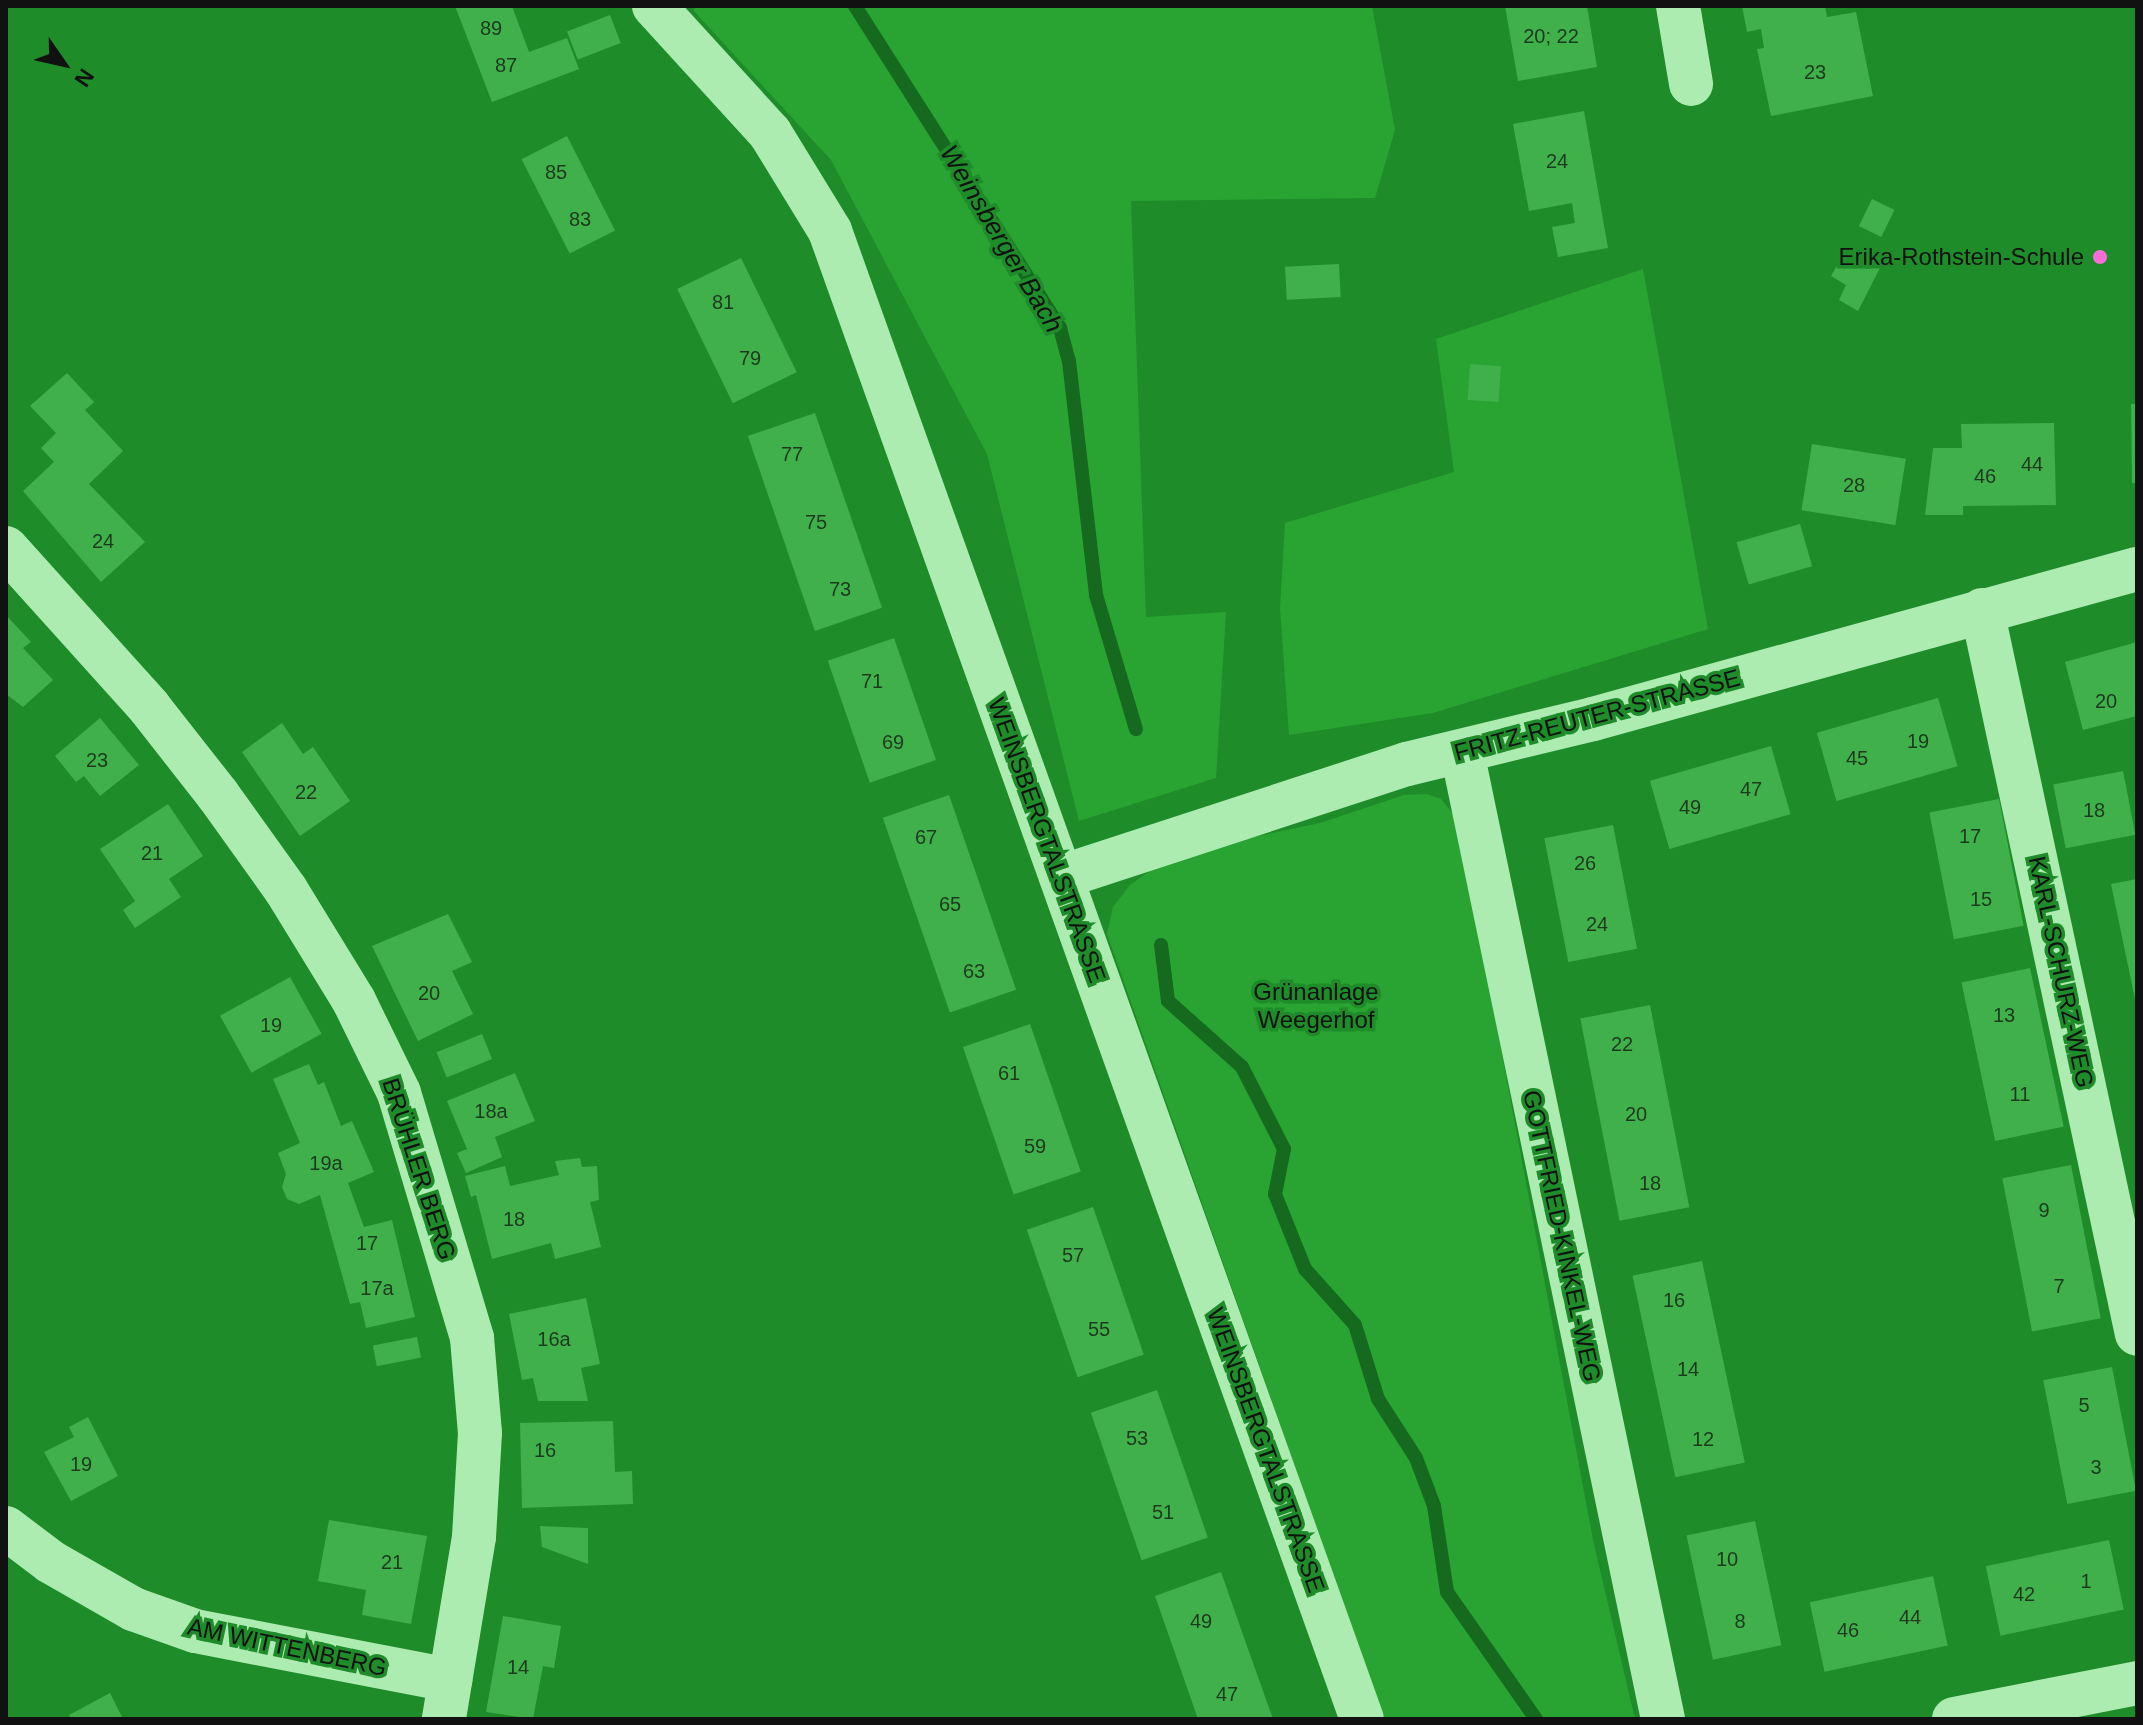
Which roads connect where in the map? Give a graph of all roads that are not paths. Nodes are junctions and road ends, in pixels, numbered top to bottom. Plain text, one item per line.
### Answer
1 (654, 6) edge
2 (1678, 6) edge
3 (1691, 84) dead end
4 (6, 548) edge
5 (2137, 569) edge
6 (1982, 610) junction
7 (1462, 752) junction
8 (1061, 877) junction
9 (2137, 1334) edge
10 (6, 1528) edge
11 (2137, 1683) edge
12 (447, 1699) edge
13 (1362, 1719) edge
14 (1663, 1719) edge
15 (1954, 1719) edge

1 - 8 street, WEINSBERGTALSTRASSE
2 - 3 street
4 - 12 street, BRÜHLER BERG
5 - 6 street, FRITZ-REUTER-STRASSE
6 - 7 street, FRITZ-REUTER-STRASSE
6 - 9 street, KARL-SCHURZ-WEG
7 - 8 street, FRITZ-REUTER-STRASSE
7 - 14 street, GOTTFRIED-KINKEL-WEG
8 - 13 street, WEINSBERGTALSTRASSE
10 - 12 street, AM WITTENBERG
11 - 15 street

